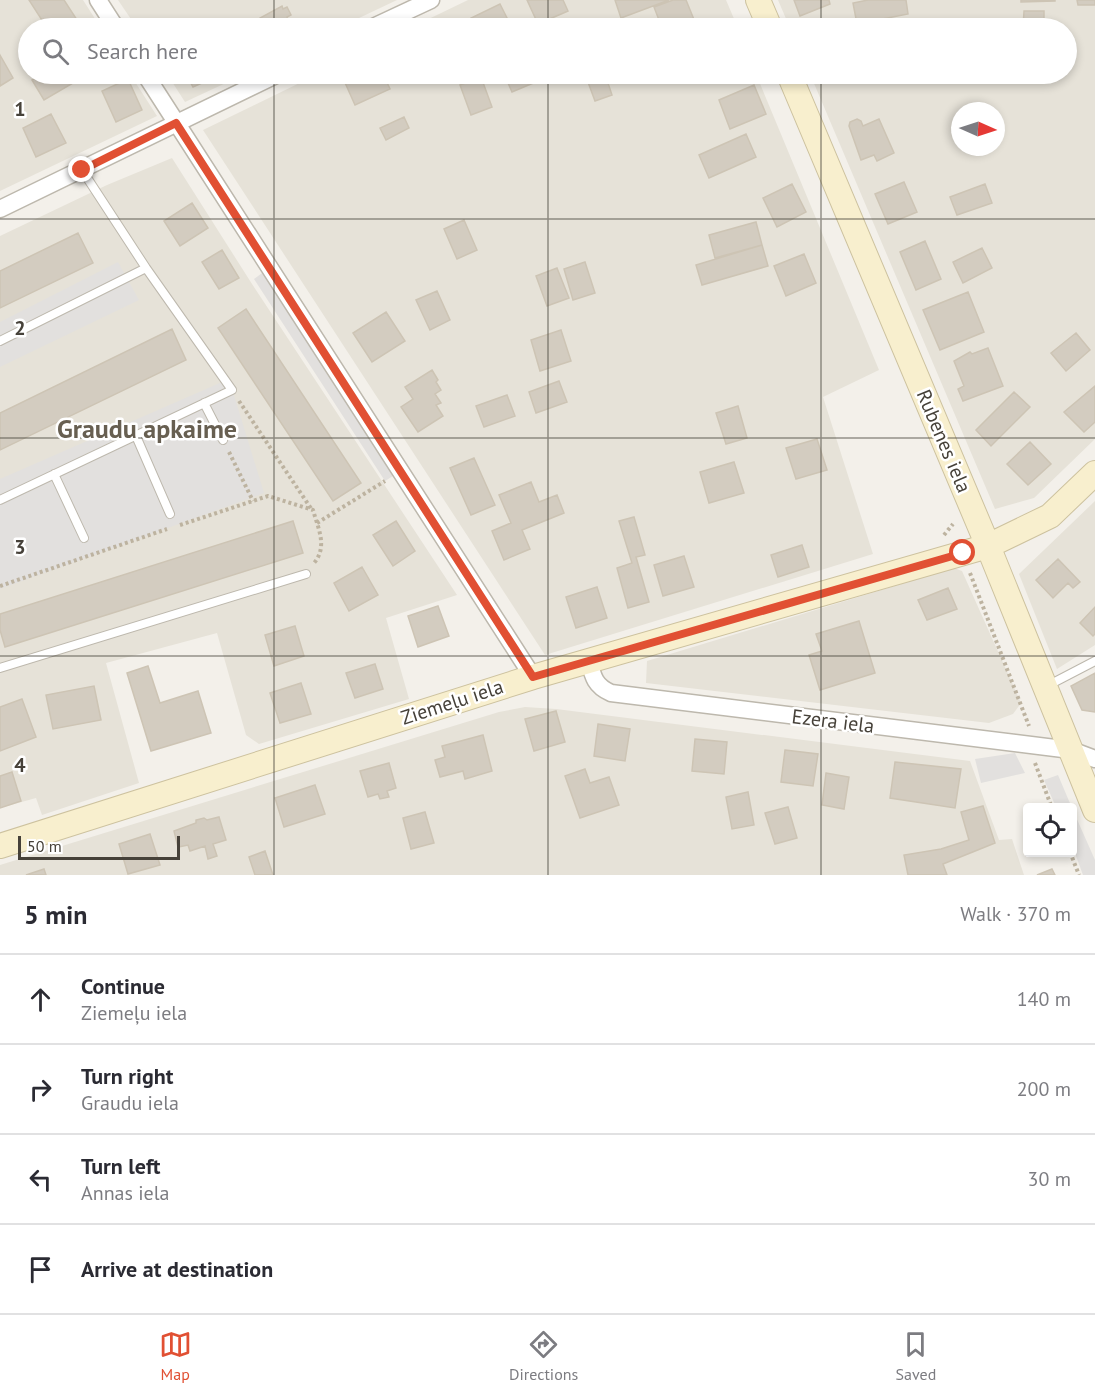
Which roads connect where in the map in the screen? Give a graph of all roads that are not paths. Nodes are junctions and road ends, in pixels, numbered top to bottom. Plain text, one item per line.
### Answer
1 (98, 0) edge
2 (431, 0) edge
3 (758, 0) edge
4 (110, 18) edge
5 (392, 18) edge
6 (766, 18) edge
7 (151, 84) edge
8 (257, 84) edge
9 (793, 84) edge
10 (176, 123) junction
11 (82, 170) junction
12 (0, 209) edge
13 (146, 268) junction
14 (0, 341) edge
15 (204, 403) junction
16 (136, 436) junction
17 (223, 440) road end
18 (1095, 473) edge
19 (54, 474) junction
20 (0, 500) edge
21 (170, 514) dead end
22 (84, 538) dead end
23 (988, 546) junction
24 (306, 574) road end
25 (589, 661) junction
26 (1095, 662) edge
27 (0, 668) edge
28 (533, 677) junction
29 (1045, 687) junction
30 (1071, 750) junction
31 (1095, 759) edge
32 (1095, 810) edge
33 (0, 846) edge

1 - 4 street
2 - 5 street
3 - 6 street
7 - 10 street
8 - 10 street
9 - 23 street, Rubenes iela
10 - 11 street
10 - 28 street
11 - 12 street
11 - 13 lane
13 - 14 lane
13 - 15 lane
15 - 16 lane
15 - 17 lane
16 - 19 lane
16 - 21 lane
18 - 23 street, Ziemeļu iela
19 - 20 lane
19 - 22 lane
23 - 25 street, Ziemeļu iela
23 - 29 street, Rubenes iela
24 - 27 lane
25 - 28 street, Ziemeļu iela
25 - 30 street, Ezera iela
26 - 29 lane
28 - 33 street, Ziemeļu iela
29 - 30 street, Rubenes iela
30 - 31 street, Ezera iela
30 - 32 street, Rubenes iela

